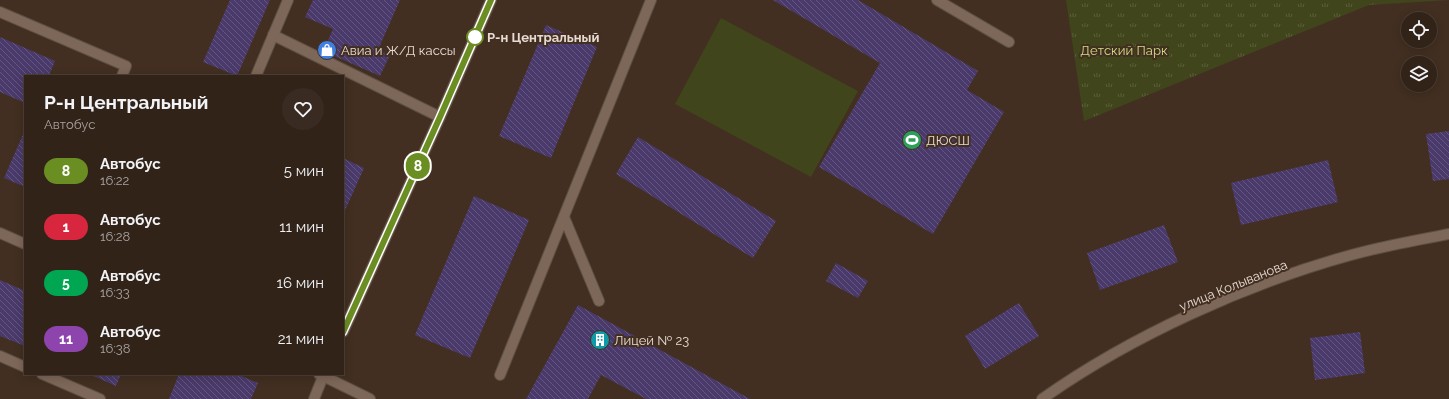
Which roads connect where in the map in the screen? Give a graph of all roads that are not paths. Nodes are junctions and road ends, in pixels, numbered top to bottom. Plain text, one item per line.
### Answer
1 (288, 0) edge
2 (491, 0) edge
3 (652, 0) edge
4 (937, 0) edge
5 (0, 12) edge
6 (273, 35) junction
7 (1010, 42) dead end
8 (122, 75) edge
9 (256, 75) edge
10 (440, 117) junction
11 (564, 217) junction
12 (0, 233) edge
13 (1449, 234) edge
14 (24, 244) edge
15 (599, 301) dead end
16 (344, 330) edge
17 (0, 356) edge
18 (24, 367) edge
19 (44, 375) edge
20 (322, 375) edge
21 (500, 375) dead end
22 (100, 399) edge
23 (314, 399) edge
24 (370, 399) edge
25 (1042, 399) edge

1 - 6 street
2 - 10 street
3 - 11 street
4 - 7 street
5 - 8 street
6 - 9 street
6 - 10 street
10 - 16 street
11 - 15 street
11 - 21 street
12 - 14 street
13 - 25 street, улица Колыванова
17 - 18 street
19 - 22 street
20 - 23 street
20 - 24 street

